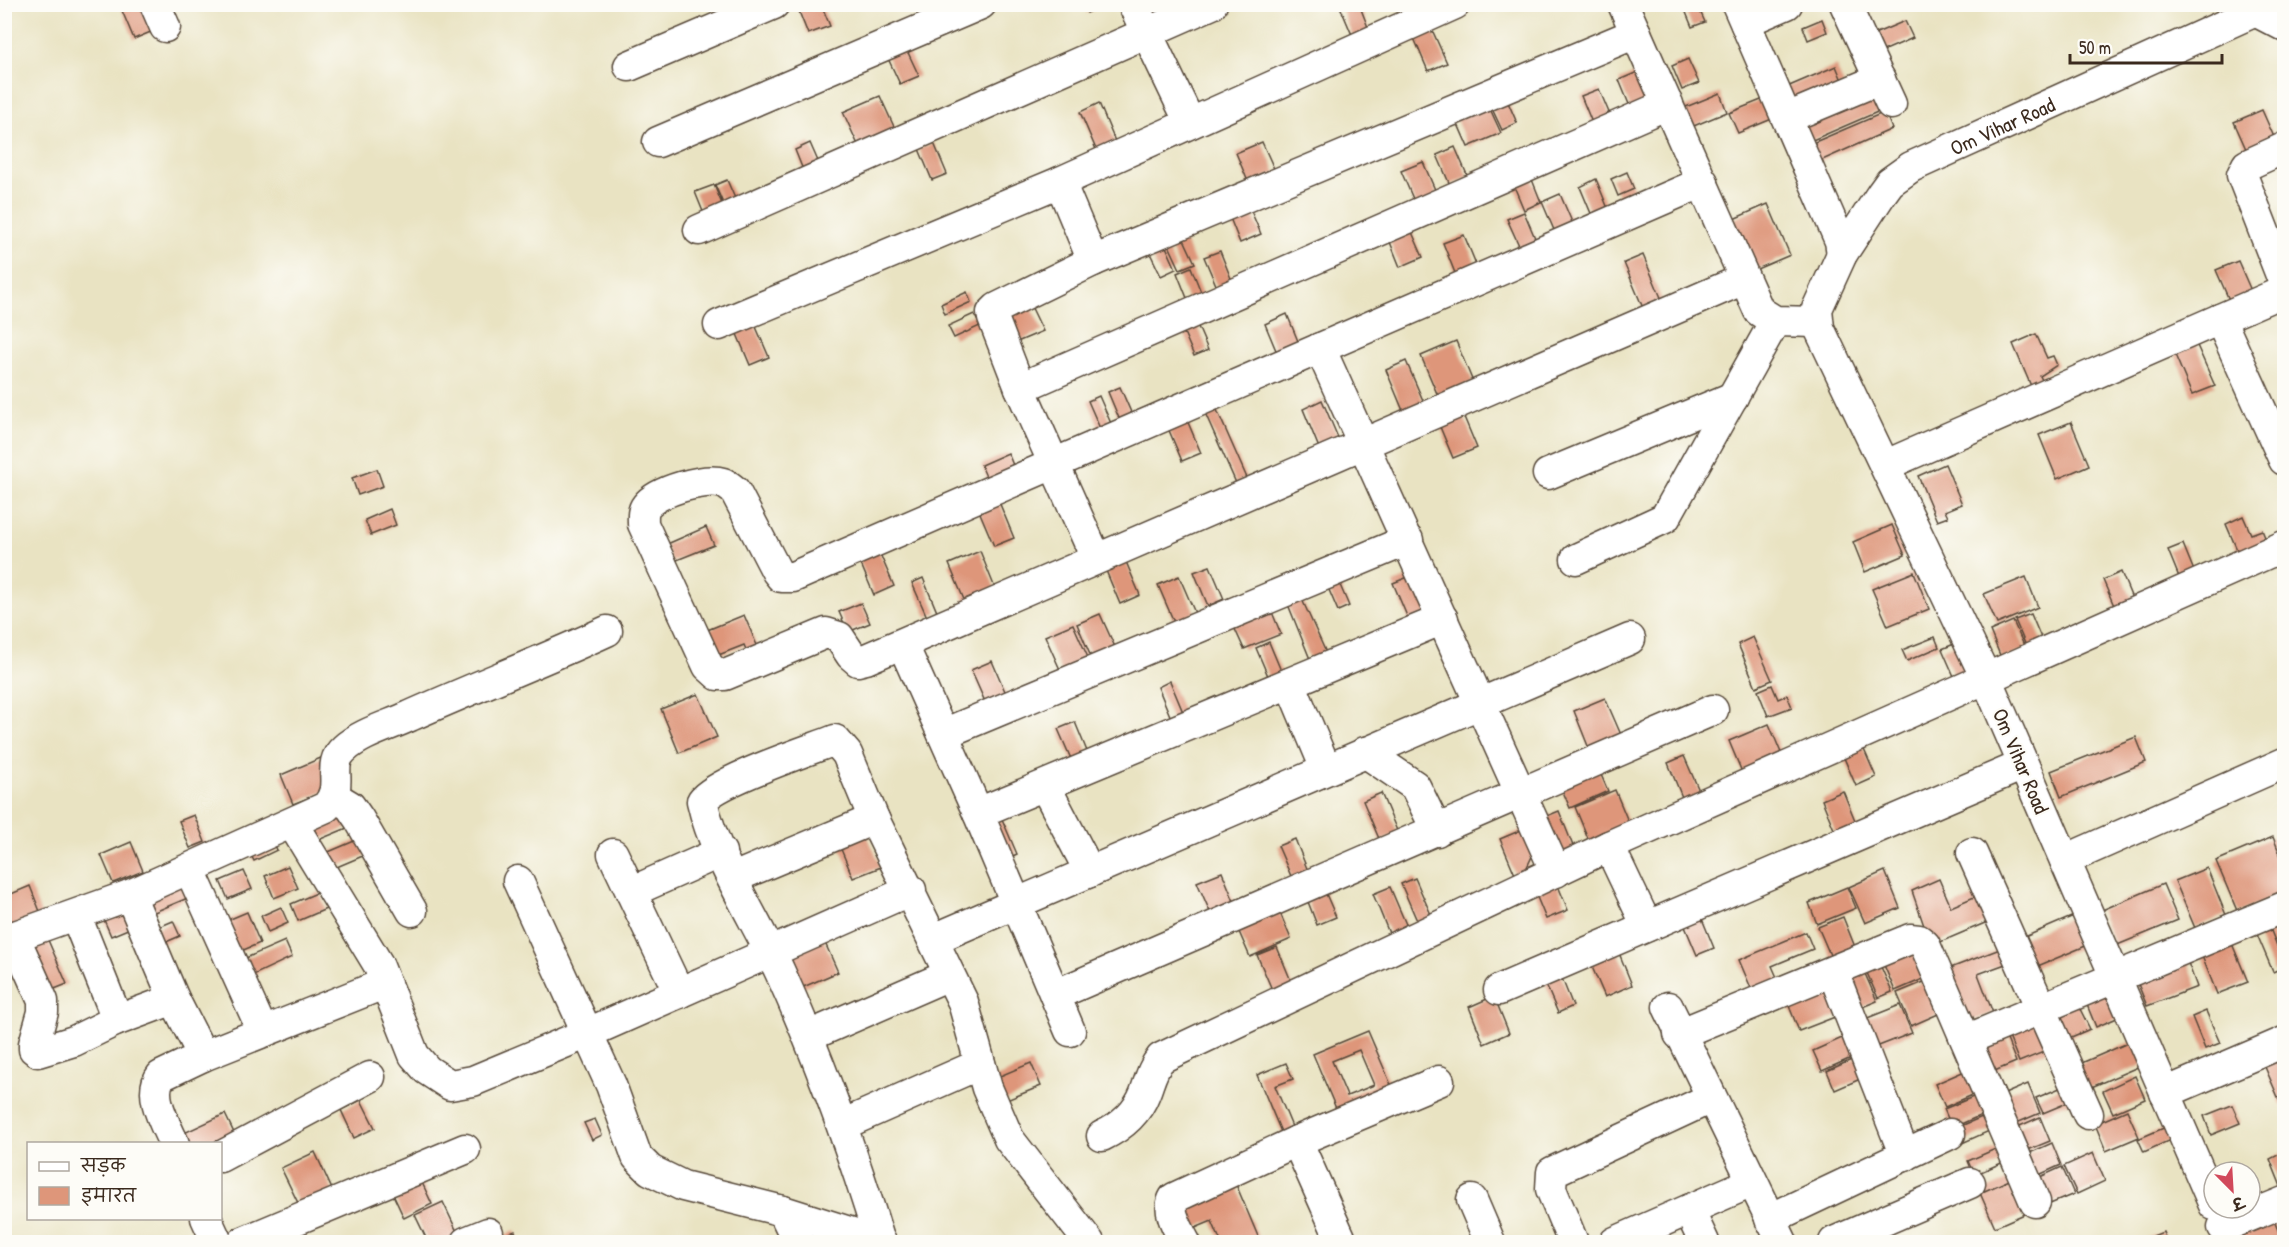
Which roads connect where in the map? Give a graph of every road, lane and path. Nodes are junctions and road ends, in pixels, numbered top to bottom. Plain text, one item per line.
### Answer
1 (774, 4) edge
2 (981, 4) edge
3 (1133, 4) edge
4 (1212, 4) edge
5 (1455, 4) edge
6 (1623, 4) edge
7 (1787, 4) edge
8 (1845, 4) edge
9 (2259, 7) edge
10 (1742, 14) edge
11 (2284, 26) edge
12 (1148, 33) junction
13 (1636, 33) junction
14 (629, 66) dead end
15 (1668, 104) junction
16 (1787, 118) junction
17 (1190, 123) junction
18 (658, 142) dead end
19 (2284, 148) edge
20 (1060, 182) junction
21 (1703, 182) junction
22 (699, 230) dead end
23 (1842, 254) junction
24 (1093, 261) junction
25 (1744, 279) junction
26 (2284, 283) edge
27 (2284, 291) edge
28 (2220, 319) junction
29 (1775, 321) junction
30 (1817, 322) junction
31 (719, 325) dead end
32 (1320, 348) junction
33 (1020, 388) junction
34 (1733, 397) junction
35 (1363, 443) junction
36 (2284, 460) edge
37 (1054, 465) junction
38 (1886, 465) junction
39 (1548, 474) dead end
40 (1408, 540) junction
41 (2284, 546) edge
42 (1096, 558) junction
43 (1576, 559) dead end
44 (1443, 619) junction
45 (607, 631) dead end
46 (1630, 639) dead end
47 (903, 645) junction
48 (1986, 678) junction
49 (1290, 683) junction
50 (1481, 703) junction
51 (1713, 710) dead end
52 (943, 734) junction
53 (1365, 752) junction
54 (2284, 763) edge
55 (2023, 765) junction
56 (1326, 769) junction
57 (1045, 786) junction
58 (1521, 793) junction
59 (334, 797) junction
60 (978, 813) junction
61 (874, 819) junction
62 (292, 823) junction
63 (1437, 831) junction
64 (1609, 846) junction
65 (1972, 853) dead end
66 (613, 854) dead end
67 (2065, 860) junction
68 (727, 865) junction
69 (190, 870) junction
70 (1090, 872) junction
71 (1556, 872) junction
72 (518, 881) dead end
73 (911, 890) junction
74 (631, 892) junction
75 (130, 895) junction
76 (1017, 904) junction
77 (2284, 907) edge
78 (412, 911) dead end
79 (76, 915) junction
80 (1647, 926) junction
81 (9, 938) edge
82 (934, 939) junction
83 (771, 951) junction
84 (1833, 972) junction
85 (949, 975) junction
86 (2115, 978) junction
87 (386, 983) junction
88 (1499, 990) dead end
89 (679, 993) junction
90 (1055, 995) junction
91 (174, 999) junction
92 (1668, 1007) dead end
93 (2041, 1009) junction
94 (115, 1021) junction
95 (1070, 1031) dead end
96 (263, 1032) junction
97 (588, 1033) junction
98 (1679, 1034) junction
99 (809, 1036) junction
100 (1966, 1040) junction
101 (2284, 1042) edge
102 (203, 1056) junction
103 (980, 1064) junction
104 (370, 1077) dead end
105 (1439, 1081) dead end
106 (2165, 1093) junction
107 (1711, 1098) junction
108 (2088, 1114) dead end
109 (842, 1125) junction
110 (1950, 1134) dead end
111 (1102, 1136) dead end
112 (1297, 1141) junction
113 (174, 1142) edge
114 (465, 1149) dead end
115 (1905, 1155) junction
116 (222, 1156) edge
117 (1752, 1182) junction
118 (1970, 1183) dead end
119 (1472, 1200) dead end
120 (2035, 1202) dead end
121 (2284, 1202) edge
122 (1689, 1210) junction
123 (783, 1211) junction
124 (207, 1220) edge
125 (2221, 1221) edge
126 (1776, 1230) edge
127 (217, 1242) edge
128 (243, 1242) edge
129 (798, 1242) edge
130 (880, 1242) edge
131 (1089, 1242) edge
132 (1185, 1242) edge
133 (1342, 1242) edge
134 (1490, 1242) edge
135 (1573, 1242) edge
136 (1615, 1242) edge
137 (1704, 1242) edge
138 (1834, 1242) edge

1 - 14 street
2 - 18 street
3 - 12 street
4 - 12 street
5 - 17 street
6 - 13 street
7 - 10 street
8 - 16 street
9 - 11 street
9 - 23 street, Om Vihar Road
10 - 16 street
12 - 17 street
12 - 22 street
13 - 15 street
13 - 24 street
15 - 21 street
15 - 33 street
16 - 23 street
17 - 20 street
19 - 26 street
20 - 24 street
20 - 31 street
21 - 25 street
21 - 32 street
23 - 30 street, Om Vihar Road
24 - 33 street
25 - 29 street
25 - 35 street
27 - 28 street
28 - 36 street
28 - 38 street
29 - 30 street
29 - 34 street
30 - 38 street, Om Vihar Road
32 - 35 street
32 - 37 street
33 - 37 street
34 - 39 street
34 - 43 street
35 - 40 street
35 - 42 street
37 - 42 street
37 - 47 street
38 - 48 street, Om Vihar Road
40 - 44 street
40 - 52 street
41 - 48 street
42 - 47 street
44 - 49 street
44 - 50 street
45 - 59 street
46 - 50 street
47 - 52 street
48 - 55 street, Om Vihar Road
48 - 64 street
49 - 56 street
49 - 57 street
50 - 53 street
50 - 58 street
51 - 58 street
52 - 60 street
53 - 56 street
53 - 63 street
54 - 67 street
55 - 67 street, Om Vihar Road
55 - 80 street
56 - 70 street
57 - 60 street
57 - 70 street
58 - 63 street
58 - 71 street
59 - 62 street
59 - 78 street
60 - 76 street
61 - 68 street
61 - 68 street
61 - 73 street
62 - 69 street
62 - 87 street
63 - 90 street
64 - 71 street
64 - 80 street
65 - 93 street
66 - 74 street
67 - 86 street, Om Vihar Road
68 - 74 street
68 - 83 street
69 - 75 street
69 - 96 street
70 - 76 street
71 - 111 street
72 - 97 street
73 - 82 street
73 - 83 street
74 - 89 street
75 - 79 street
75 - 91 street
76 - 82 street
76 - 90 street
77 - 86 street
79 - 81 street
79 - 94 street
80 - 88 street
81 - 94 street
82 - 85 street
83 - 89 street
83 - 99 street
84 - 98 street
84 - 100 street
84 - 115 street
85 - 99 street
85 - 103 street
86 - 93 street
86 - 106 street, Om Vihar Road
87 - 96 street
87 - 97 street
89 - 97 street
90 - 95 street
91 - 94 street
91 - 102 street
92 - 98 street
93 - 100 street
93 - 108 street
96 - 102 street
97 - 123 street
98 - 107 street
99 - 109 street
100 - 120 street
101 - 106 street
102 - 113 street
103 - 109 street
103 - 131 street
104 - 116 street
105 - 112 street
106 - 125 street, Om Vihar Road
107 - 117 street
107 - 135 street
109 - 130 street
110 - 115 street
112 - 132 street
112 - 133 street
114 - 128 street
115 - 126 street
117 - 122 street
117 - 126 street
118 - 138 street
119 - 134 street
121 - 125 street
122 - 136 street
122 - 137 street
123 - 129 street
123 - 130 street
124 - 127 street

